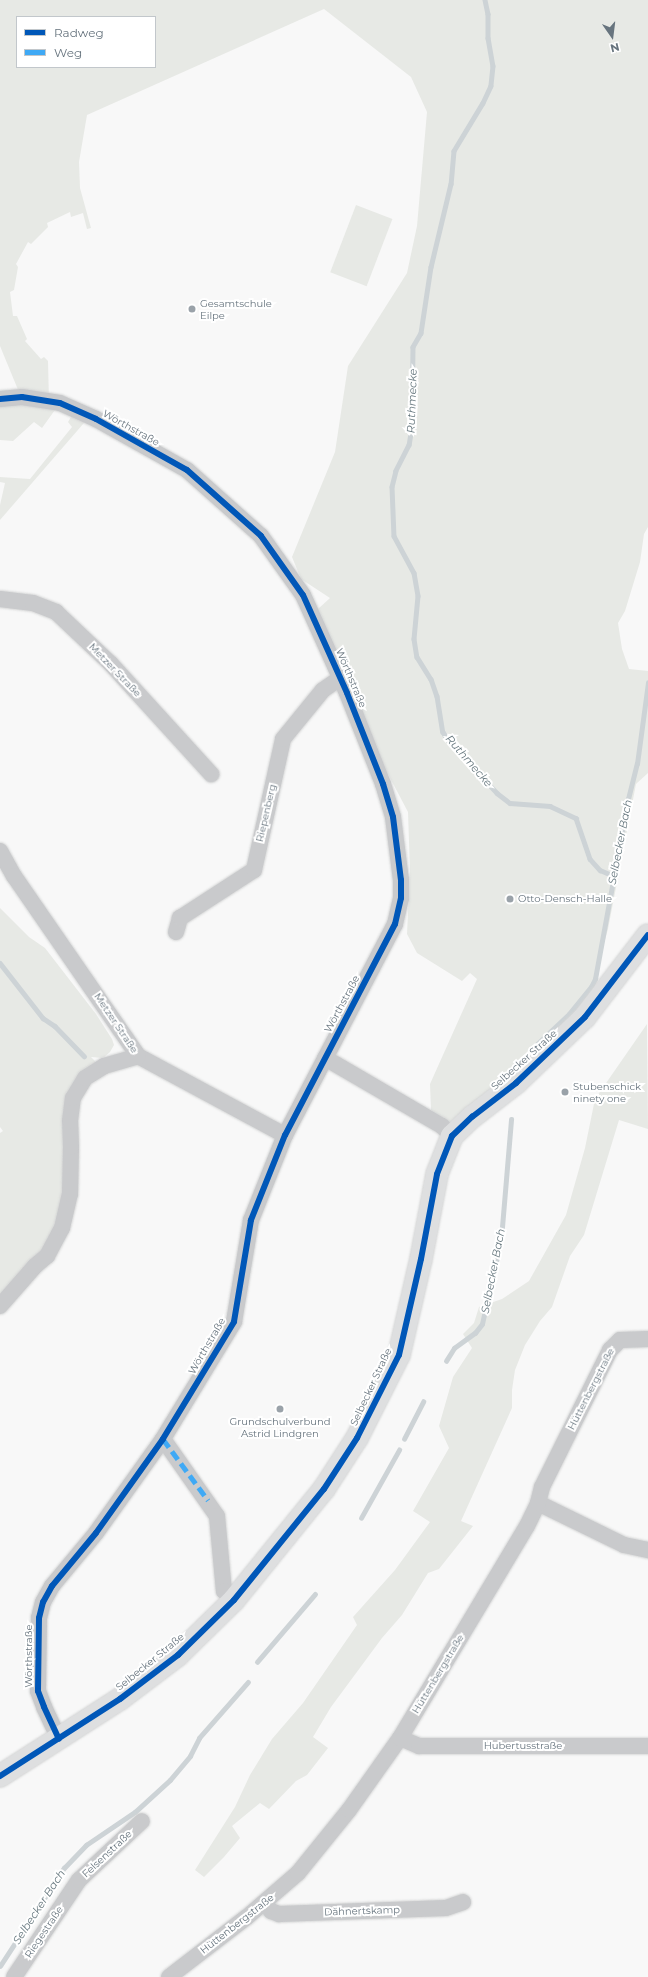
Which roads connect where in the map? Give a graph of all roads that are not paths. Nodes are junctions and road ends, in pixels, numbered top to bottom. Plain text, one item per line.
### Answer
1 (0, 399) edge
2 (0, 599) edge
3 (340, 678) junction
4 (211, 774) dead end
5 (0, 851) edge
6 (176, 932) dead end
7 (648, 935) edge
8 (138, 1056) junction
9 (325, 1058) junction
10 (285, 1135) junction
11 (452, 1136) junction
12 (0, 1306) edge
13 (648, 1339) edge
14 (163, 1439) junction
15 (538, 1502) junction
16 (648, 1550) edge
17 (234, 1600) junction
18 (400, 1738) junction
19 (59, 1739) junction
20 (648, 1746) edge
21 (0, 1776) edge
22 (142, 1821) dead end
23 (73, 1888) joint
24 (463, 1902) dead end
25 (265, 1903) junction
26 (14, 1977) edge
27 (169, 1977) edge

1 - 3 street, Wörthstraße
2 - 4 street, Metzer Straße
3 - 6 street, Riepenberg
3 - 9 street, Wörthstraße
5 - 8 street, Metzer Straße
7 - 11 main road, Selbecker Straße
8 - 10 street, Metzer Straße
8 - 12 street
9 - 10 street, Wörthstraße
9 - 11 street
10 - 14 street, Wörthstraße
11 - 17 main road, Selbecker Straße
13 - 15 street, Hüttenbergstraße
14 - 17 street
14 - 19 street, Wörthstraße
15 - 16 street
15 - 18 street, Hüttenbergstraße
17 - 19 main road, Selbecker Straße
18 - 20 street, Hubertusstraße
18 - 25 street, Hüttenbergstraße
19 - 21 main road, Selbecker Straße
22 - 23 street, Felsenstraße
23 - 26 street, Riegestraße
24 - 25 street, Dähnertskamp
25 - 27 street, Hüttenbergstraße

